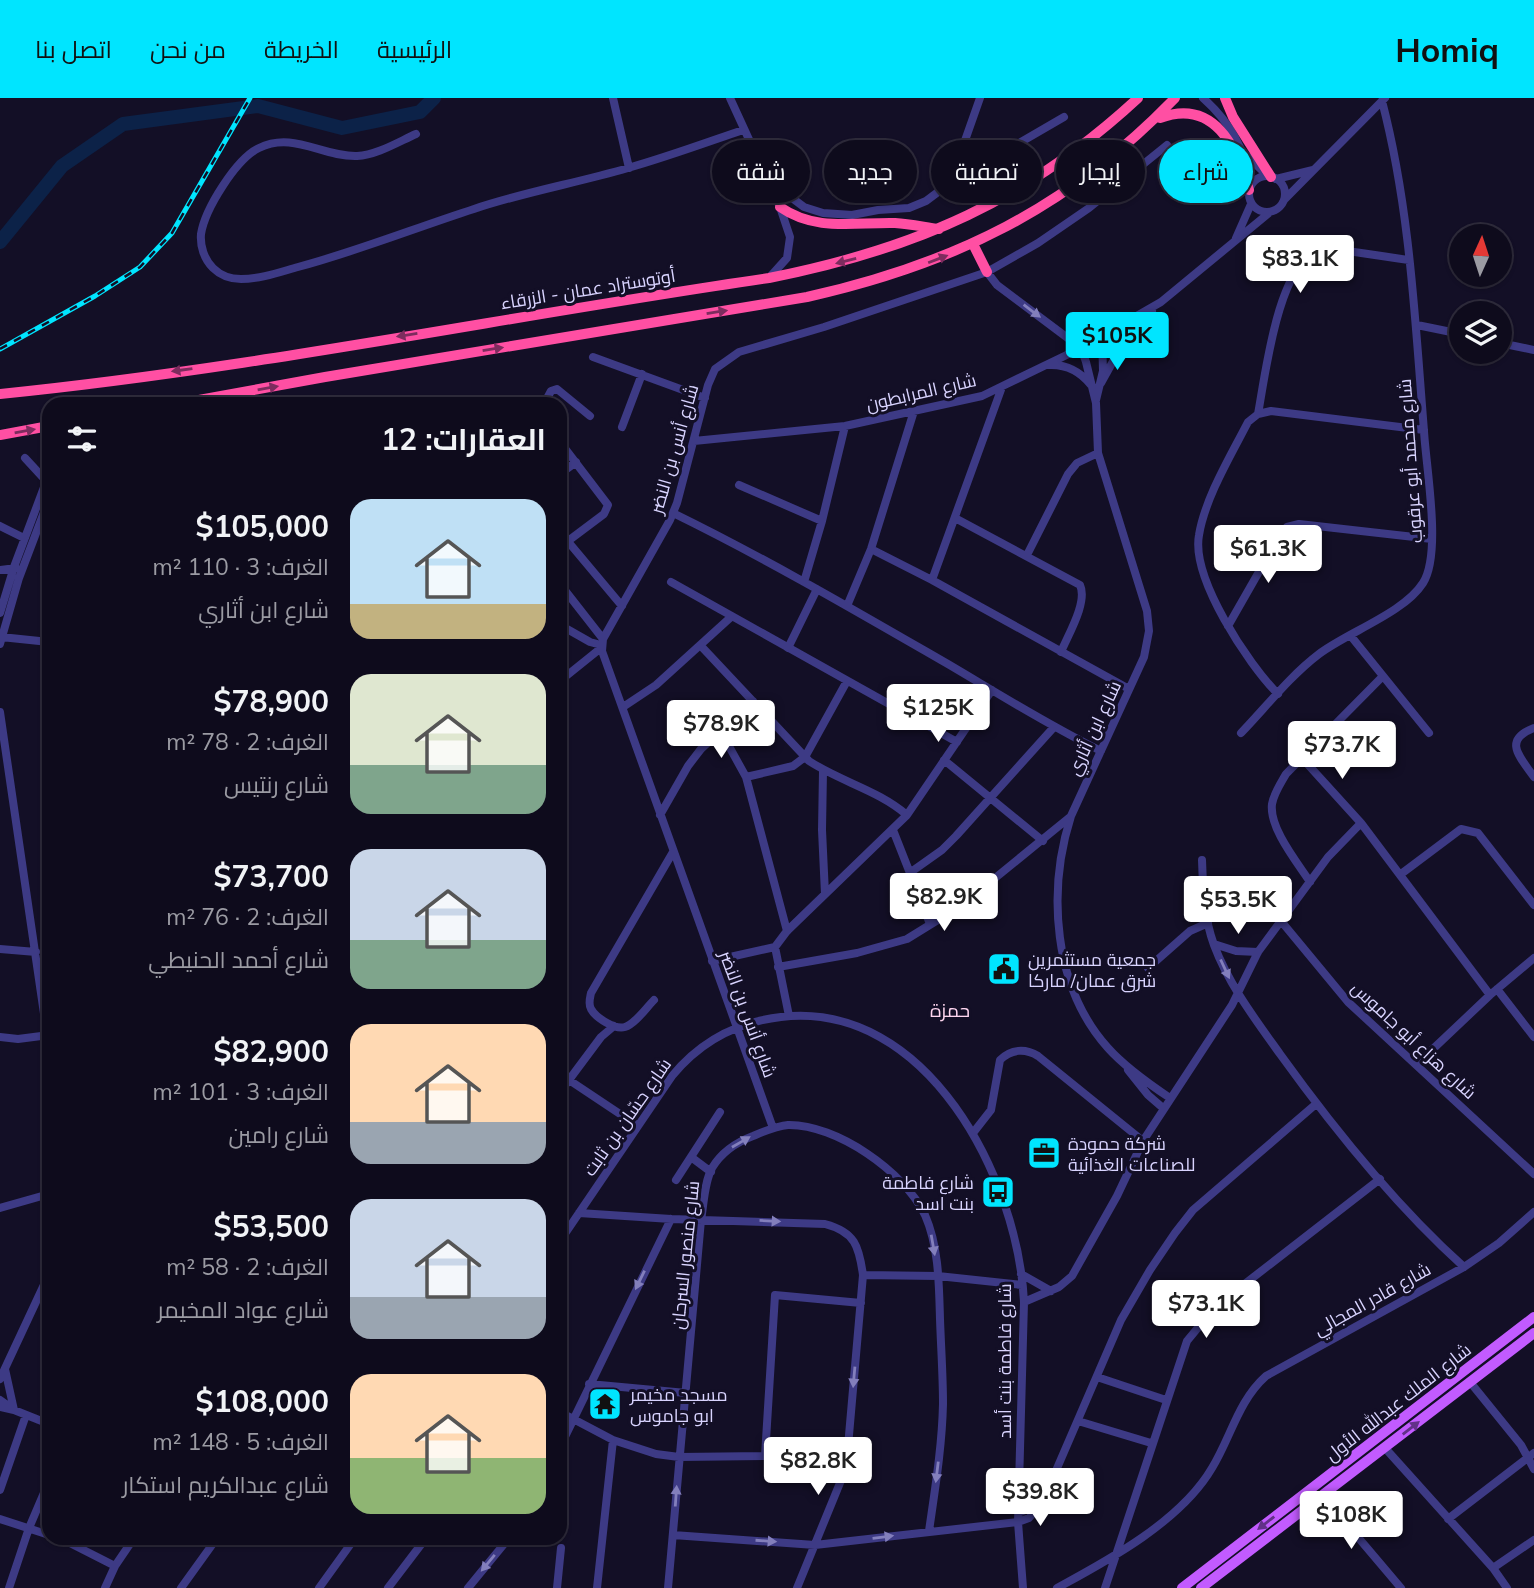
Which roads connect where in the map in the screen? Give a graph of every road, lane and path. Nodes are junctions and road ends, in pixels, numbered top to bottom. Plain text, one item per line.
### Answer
1 (613, 98) edge
2 (730, 98) edge
3 (980, 98) edge
4 (1128, 98) edge
5 (1138, 98) edge
6 (1175, 98) edge
7 (1203, 98) edge
8 (1225, 98) edge
9 (1383, 99) edge
10 (1120, 115) junction
11 (1064, 117) dead end
12 (1152, 122) junction
13 (743, 130) junction
14 (416, 134) dead end
15 (748, 140) edge
16 (965, 140) edge
17 (1024, 140) edge
18 (1131, 140) edge
19 (1228, 140) edge
20 (1237, 140) edge
21 (1159, 152) edge
22 (1253, 160) edge
23 (1145, 163) edge
24 (629, 168) junction
25 (1313, 170) junction
26 (1272, 177) junction
27 (1253, 184) edge
28 (931, 196) edge
29 (1056, 197) edge
30 (1284, 200) junction
31 (778, 203) edge
32 (800, 203) edge
33 (1094, 203) edge
34 (1251, 204) joint
35 (780, 207) junction
36 (1269, 212) junction
37 (939, 229) junction
38 (1236, 238) junction
39 (973, 244) junction
40 (1409, 260) junction
41 (986, 272) junction
42 (769, 278) junction
43 (1161, 302) junction
44 (1417, 325) junction
45 (1449, 332) edge
46 (1102, 336) junction
47 (1512, 345) edge
48 (1080, 348) junction
49 (1534, 350) edge
50 (593, 357) dead end
51 (1045, 365) junction
52 (642, 374) junction
53 (1101, 383) junction
54 (1002, 387) junction
55 (1094, 390) junction
56 (0, 394) edge
57 (220, 396) joint
58 (215, 397) edge
59 (548, 397) edge
60 (705, 398) junction
61 (1096, 403) junction
62 (914, 411) junction
63 (1258, 414) junction
64 (590, 416) dead end
65 (845, 426) junction
66 (42, 427) edge
67 (622, 427) dead end
68 (1423, 430) junction
69 (0, 435) edge
70 (694, 441) junction
71 (567, 451) edge
72 (1098, 453) junction
73 (25, 458) dead end
74 (576, 462) junction
75 (567, 469) edge
76 (42, 474) edge
77 (739, 485) dead end
78 (42, 494) edge
79 (673, 513) junction
80 (42, 515) edge
81 (955, 518) junction
82 (822, 522) junction
83 (0, 526) edge
84 (24, 538) junction
85 (1432, 539) junction
86 (568, 541) joint
87 (872, 550) junction
88 (1027, 555) junction
89 (18, 568) junction
90 (0, 570) edge
91 (19, 578) junction
92 (932, 580) junction
93 (9, 581) junction
94 (671, 582) dead end
95 (804, 582) junction
96 (0, 584) edge
97 (817, 589) junction
98 (567, 594) edge
99 (622, 606) junction
100 (847, 606) junction
101 (0, 613) edge
102 (732, 617) junction
103 (1228, 626) junction
104 (567, 629) edge
105 (1350, 635) junction
106 (0, 636) edge
107 (42, 641) edge
108 (0, 644) edge
109 (602, 644) junction
110 (701, 646) junction
111 (788, 648) junction
112 (1061, 652) junction
113 (567, 675) edge
114 (1384, 676) junction
115 (847, 681) junction
116 (1129, 689) junction
117 (992, 690) junction
118 (1278, 694) junction
119 (753, 701) junction
120 (623, 707) junction
121 (0, 712) edge
122 (1054, 727) junction
123 (1534, 728) edge
124 (720, 730) junction
125 (1241, 733) dead end
126 (1429, 733) dead end
127 (957, 743) junction
128 (1101, 751) junction
129 (805, 757) junction
130 (1302, 758) junction
131 (944, 760) junction
132 (823, 771) junction
133 (746, 777) junction
134 (1534, 777) edge
135 (990, 798) junction
136 (660, 814) junction
137 (907, 815) junction
138 (1071, 816) junction
139 (1361, 823) junction
140 (893, 830) junction
141 (1043, 841) junction
142 (673, 852) junction
143 (1202, 860) dead end
144 (911, 872) junction
145 (1401, 874) junction
146 (1310, 882) junction
147 (825, 894) junction
148 (1534, 905) edge
149 (1281, 921) junction
150 (1208, 923) junction
151 (930, 924) junction
152 (787, 931) junction
153 (1214, 944) junction
154 (775, 947) junction
155 (0, 949) edge
156 (36, 952) junction
157 (1258, 952) junction
158 (1534, 958) edge
159 (712, 961) junction
160 (778, 967) junction
161 (1147, 968) dead end
162 (1493, 992) junction
163 (42, 994) edge
164 (1237, 994) junction
165 (654, 1000) dead end
166 (789, 1016) junction
167 (602, 1019) junction
168 (614, 1026) junction
169 (736, 1028) junction
170 (42, 1036) edge
171 (0, 1037) edge
172 (601, 1037) junction
173 (1534, 1037) edge
174 (1118, 1057) junction
175 (1416, 1065) junction
176 (569, 1080) junction
177 (567, 1083) edge
178 (1170, 1098) junction
179 (1316, 1104) junction
180 (1163, 1108) junction
181 (720, 1112) dead end
182 (638, 1126) junction
183 (773, 1128) junction
184 (973, 1133) junction
185 (1143, 1141) junction
186 (691, 1157) junction
187 (711, 1172) junction
188 (1534, 1174) edge
189 (1380, 1178) junction
190 (676, 1181) dead end
191 (42, 1196) edge
192 (0, 1208) edge
193 (1534, 1212) edge
194 (579, 1213) junction
195 (671, 1219) junction
196 (701, 1220) junction
197 (567, 1231) edge
198 (1464, 1267) junction
199 (1021, 1274) junction
200 (863, 1275) junction
201 (939, 1276) junction
202 (1022, 1285) junction
203 (42, 1289) edge
204 (1051, 1291) junction
205 (1024, 1302) junction
206 (861, 1303) junction
207 (1534, 1317) edge
208 (1534, 1333) edge
209 (5, 1367) junction
210 (1097, 1377) junction
211 (0, 1378) edge
212 (1470, 1382) junction
213 (589, 1384) junction
214 (686, 1393) junction
215 (0, 1400) edge
216 (1167, 1400) junction
217 (0, 1408) edge
218 (15, 1410) junction
219 (26, 1415) junction
220 (567, 1416) edge
221 (572, 1419) junction
222 (42, 1421) edge
223 (1079, 1421) junction
224 (567, 1431) edge
225 (613, 1440) junction
226 (1151, 1443) junction
227 (1385, 1448) junction
228 (1531, 1455) edge
229 (765, 1456) junction
230 (678, 1457) junction
231 (848, 1458) junction
232 (1534, 1469) edge
233 (0, 1490) edge
234 (1323, 1496) junction
235 (42, 1497) edge
236 (1018, 1517) junction
237 (0, 1519) edge
238 (1448, 1519) junction
239 (29, 1528) junction
240 (929, 1531) junction
241 (42, 1533) edge
242 (673, 1535) junction
243 (1534, 1540) edge
244 (74, 1545) edge
245 (129, 1545) edge
246 (212, 1545) edge
247 (350, 1545) edge
248 (421, 1545) edge
249 (503, 1545) edge
250 (815, 1545) junction
251 (561, 1548) dead end
252 (1114, 1558) junction
253 (114, 1566) junction
254 (1493, 1569) junction
255 (9, 1588) edge
256 (105, 1588) edge
257 (181, 1588) edge
258 (319, 1588) edge
259 (388, 1588) edge
260 (468, 1588) edge
261 (557, 1588) edge
262 (597, 1588) edge
263 (667, 1588) edge
264 (797, 1588) edge
265 (1023, 1588) edge
266 (1057, 1588) edge
267 (1105, 1588) edge
268 (1182, 1588) edge
269 (1201, 1588) edge
270 (1401, 1588) edge
271 (1507, 1588) edge

1 - 24 street
2 - 13 street
3 - 16 street
4 - 10 street
5 - 10 highway, أوتوستراد عمان - الزرقاء
6 - 12 highway
7 - 20 street
8 - 26 highway
9 - 25 street
9 - 40 street, شارع محمد أبو عرقوب
10 - 37 highway, أوتوستراد عمان - الزرقاء
11 - 17 street
12 - 18 highway
12 - 19 highway
13 - 15 street
13 - 24 street
14 - 24 street
21 - 23 street, شارع أنس بن النضر
22 - 26 street
25 - 26 street
25 - 30 street
26 - 27 street
26 - 30 street
28 - 32 street
29 - 39 highway
30 - 36 street
31 - 35 street
33 - 41 street, شارع أنس بن النضر
34 - 36 street
34 - 38 street, شارع المرابطون
35 - 37 highway
35 - 42 street
36 - 38 street, شارع المرابطون
37 -> 42 highway, أوتوستراد عمان - الزرقاء
38 - 43 street, شارع المرابطون
39 - 41 highway
57 -> 39 highway
40 - 44 street, شارع محمد أبو عرقوب
40 - 63 street
41 -> 48 street
41 - 60 street, شارع أنس بن النضر
42 -> 56 highway, أوتوستراد عمان - الزرقاء
43 - 46 street, شارع المرابطون
43 - 53 street
44 - 45 street
44 - 68 street, شارع محمد أبو عرقوب
46 - 48 street, شارع المرابطون
46 - 53 street, شارع ابن أثاري
47 - 49 street
48 - 51 street, شارع المرابطون
48 - 55 street, شارع ابن أثاري
50 - 52 street
51 - 54 street, شارع المرابطون
51 - 55 street
52 - 60 street
52 - 67 street
53 - 61 street, شارع ابن أثاري
54 - 62 street, شارع المرابطون
54 - 81 street
55 - 61 street, شارع ابن أثاري
57 - 58 highway
59 - 64 street
60 - 70 street, شارع أنس بن النضر
61 - 72 street, شارع ابن أثاري
62 - 65 street, شارع المرابطون
62 - 87 street
63 - 68 street
63 - 103 street
65 - 70 street, شارع المرابطون
65 - 82 street
69 -> 66 highway
68 - 85 street, شارع محمد أبو عرقوب
70 - 79 street, شارع أنس بن النضر
71 - 74 street
72 - 88 street
72 - 116 street, شارع ابن أثاري
73 - 76 street
74 - 75 street
74 - 86 street
77 - 82 street
78 - 84 street
79 - 95 street
79 - 99 street, شارع أنس بن النضر
80 - 89 street
81 - 88 street
81 - 92 street
82 - 95 street
83 - 84 street
84 - 89 street
85 - 103 street
85 - 105 street, شارع محمد أبو عرقوب
86 - 99 street
87 - 92 street
87 - 100 street
88 - 112 street
89 - 90 street
89 - 91 street
89 - 93 street
91 - 93 street
91 - 106 street
92 - 112 street
93 - 96 street
93 - 101 street
94 - 102 street
95 - 97 street
97 - 100 street
97 - 111 street
98 - 109 street
99 - 109 street, شارع أنس بن النضر
100 - 117 street
102 - 110 street
102 - 111 street
103 - 118 street
104 - 109 street
105 - 114 street
105 - 118 street, شارع محمد أبو عرقوب
106 - 107 street
106 - 108 street
109 - 113 street
109 - 120 street, شارع أنس بن النضر
110 - 119 street
110 - 120 street
111 - 115 street
112 - 116 street
114 - 126 street
114 - 130 street
115 - 127 street
115 - 129 street
116 - 128 street, شارع ابن أثاري
117 - 122 street
117 - 127 street
118 - 125 street, شارع محمد أبو عرقوب
119 - 124 street
119 - 129 street
120 - 136 street, شارع أنس بن النضر
121 - 156 street
122 - 128 street
122 - 135 street
123 - 134 street
124 - 133 street
124 - 136 street
127 - 131 street
128 - 138 street, شارع ابن أثاري
129 - 132 street
129 - 133 street
130 - 139 street
130 - 146 street
131 - 135 street
131 - 137 street
132 - 137 street
132 - 147 street
133 - 152 street
135 - 141 street
135 - 144 street
136 - 142 street, شارع أنس بن النضر
137 - 140 street
138 - 141 street
138 - 174 street, شارع ابن أثاري
139 - 145 street
139 - 146 street
140 - 144 street
140 - 147 street
141 - 151 street
142 - 159 street, شارع أنس بن النضر
142 - 167 street
143 - 150 street
144 - 151 street
145 - 148 street
145 - 162 street
146 - 149 street
147 - 152 street
149 - 157 street
149 - 175 street, شارع هزاع أبو جاموس
150 - 153 street
150 - 161 street
151 - 160 street
152 - 154 street
153 - 157 street
153 -> 164 street
154 - 159 street
154 - 160 street
155 - 156 street
156 - 163 street
157 - 164 street
158 - 162 street
159 - 169 street, شارع أنس بن النضر
160 - 166 street
162 - 173 street
162 - 175 street
164 - 178 street
164 - 179 street
165 - 168 street
166 - 169 street, شارع فاطمة بنت أسد
166 - 184 street, شارع فاطمة بنت أسد
167 - 168 street
167 - 172 street
168 - 172 street
169 - 182 street, شارع حسّان بن ثابت
169 - 183 street, شارع أنس بن النضر
170 - 171 street
172 - 176 street
174 - 178 street, شارع ابن أثاري
174 - 180 street, شارع ابن أثاري
175 - 188 street, شارع هزاع أبو جاموس
176 - 177 street
176 - 182 street
178 - 180 street
179 - 189 street
179 - 210 street
180 - 185 street
181 - 186 street
182 - 194 street, شارع حسّان بن ثابت
187 -> 183 street, شارع منصور السرحان
183 -> 201 street, شارع منصور السرحان
184 - 185 street
184 - 199 street, شارع فاطمة بنت أسد
185 - 204 street
186 - 187 street
186 - 190 street
187 - 196 street, شارع منصور السرحان
189 - 198 street
189 - 216 street
191 - 192 street
193 - 198 street, شارع قادر المجالي
194 - 195 street
194 - 197 street, شارع حسّان بن ثابت
195 - 196 street
195 -> 213 street
196 -> 200 street
196 - 214 street, شارع منصور السرحان
198 - 252 street, شارع قادر المجالي
199 - 202 street, شارع فاطمة بنت أسد
199 - 204 street
200 - 201 street
200 - 206 street
201 - 202 street
201 -> 240 street, شارع منصور السرحان
202 - 205 street, شارع فاطمة بنت أسد
203 - 209 street
204 - 205 street
205 - 236 street, شارع فاطمة بنت أسد
206 - 229 street
206 -> 231 street
207 -> 268 main road, شارع الملك عبدالله الأول
208 - 212 main road, شارع الملك عبدالله الأول
209 - 211 street
209 - 218 street
210 - 216 street
210 - 223 street
227 -> 212 main road, شارع الملك عبدالله الأول
212 - 228 street
213 - 214 street
213 - 221 street
214 - 230 street, شارع منصور السرحان
215 - 218 street
216 - 226 street
217 - 218 street
218 - 219 street
219 - 222 street
219 - 233 street
220 - 221 street
221 - 224 street
221 - 225 street
223 - 226 street
223 - 236 street
225 - 230 street
225 - 262 street
226 - 252 street
227 - 234 main road, شارع الملك عبدالله الأول
227 - 238 street
228 - 232 street
228 - 238 street
229 - 230 street
229 - 231 street
242 -> 230 street, شارع منصور السرحان
231 - 250 street
234 - 269 main road, شارع الملك عبدالله الأول
234 - 270 street
235 - 239 street
236 - 240 street
236 - 265 street, شارع فاطمة بنت أسد
237 - 239 street
238 - 254 street
239 - 241 street
239 - 255 street
250 -> 240 street
242 -> 250 street
242 - 263 street, شارع منصور السرحان
243 - 254 street
244 - 253 street
245 - 253 street
246 - 257 street
247 - 258 street
248 - 259 street
249 -> 260 street
250 - 264 street
251 - 261 street
252 - 266 street, شارع قادر المجالي
252 - 267 street
253 - 256 street
254 - 271 street

